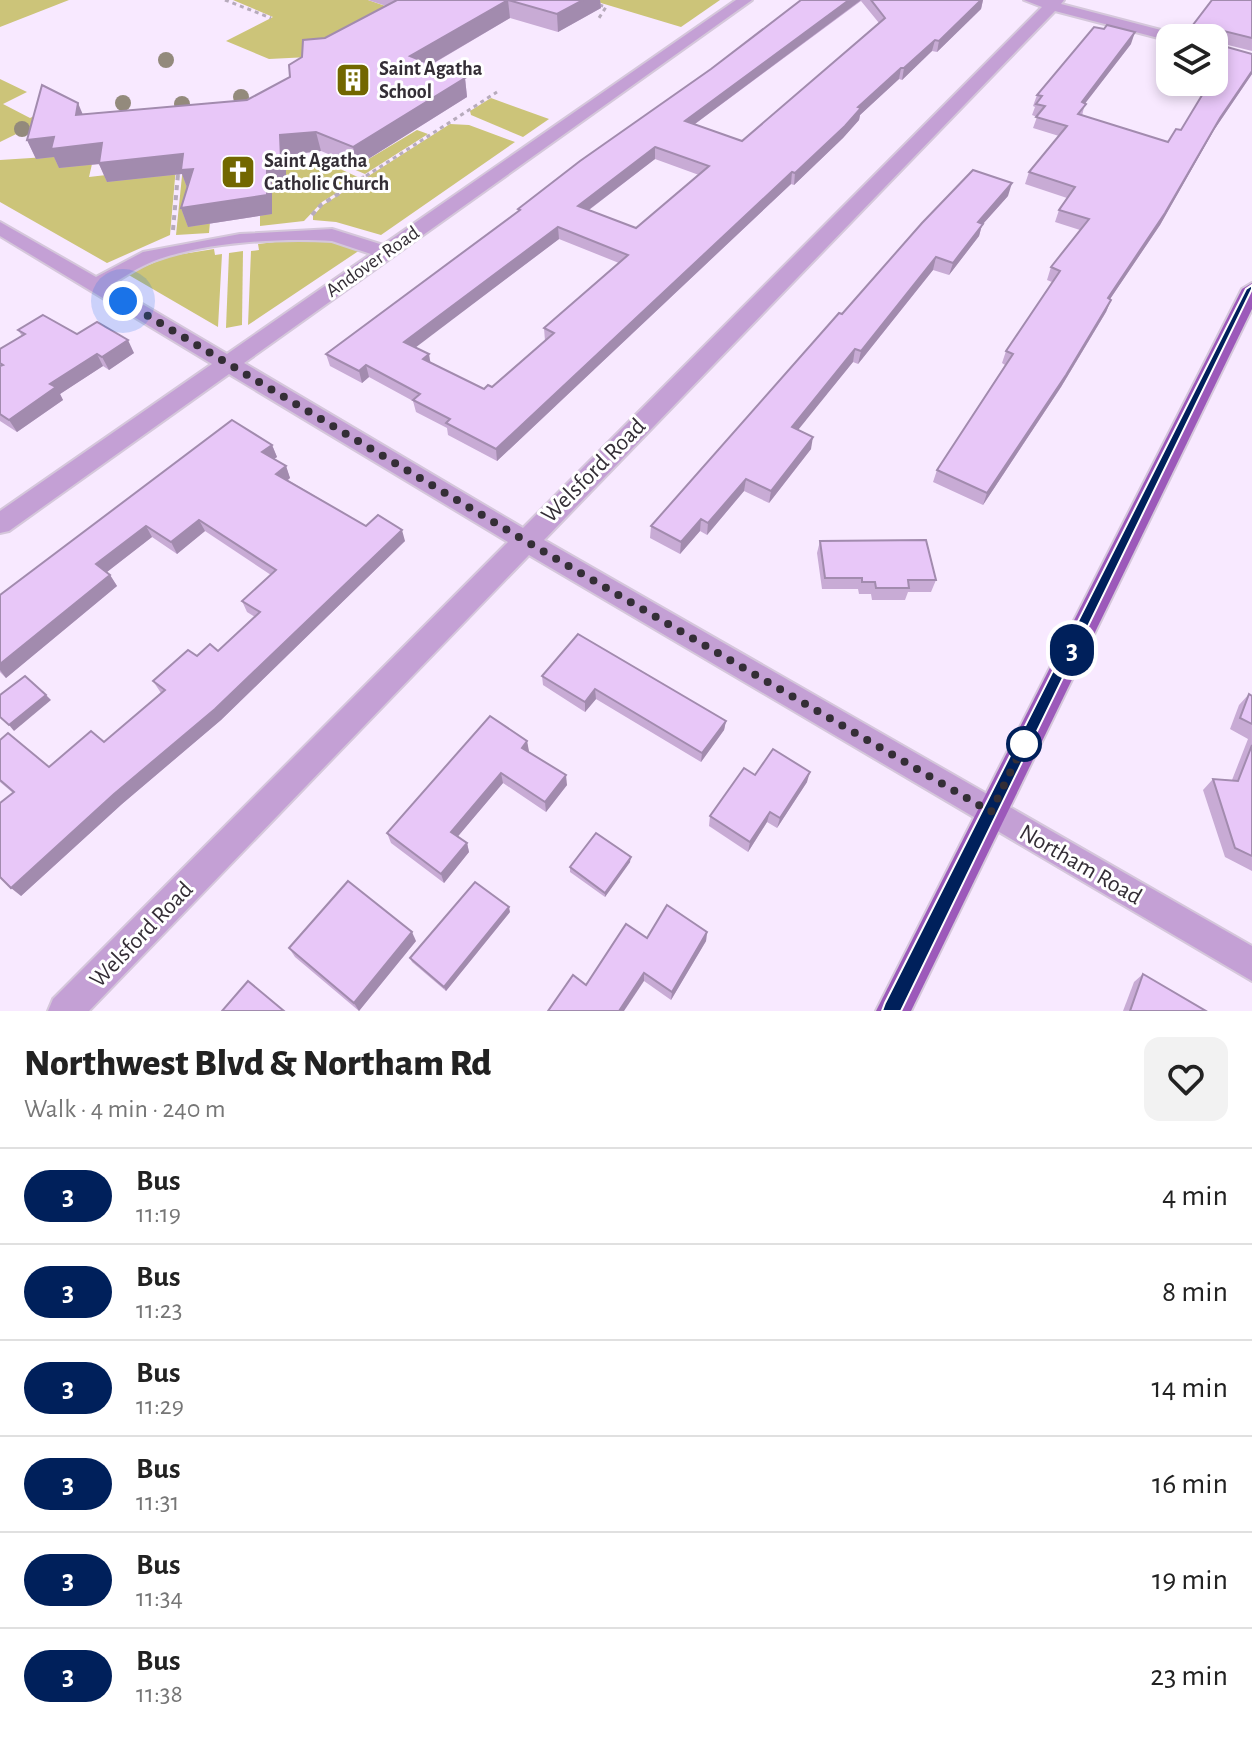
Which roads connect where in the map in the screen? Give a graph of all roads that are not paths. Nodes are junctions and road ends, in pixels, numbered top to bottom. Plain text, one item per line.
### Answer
1 (745, 0) edge
2 (1046, 2) edge
3 (1156, 33) edge
4 (0, 228) edge
5 (384, 253) junction
6 (96, 285) junction
7 (1252, 289) edge
8 (227, 364) junction
9 (0, 524) edge
10 (524, 540) junction
11 (991, 812) junction
12 (1252, 964) edge
13 (65, 1011) edge
14 (893, 1011) edge

1 - 5 street, Andover Road
2 - 3 street
2 - 10 street, Welsford Road
4 - 6 street, Northam Road
5 - 6 street
5 - 8 street, Andover Road
6 - 8 street, Northam Road
7 - 11 main road
8 - 9 street, Andover Road
8 - 10 street, Northam Road
10 - 11 street, Northam Road
10 - 13 street, Welsford Road
11 - 12 street, Northam Road
11 - 14 main road

